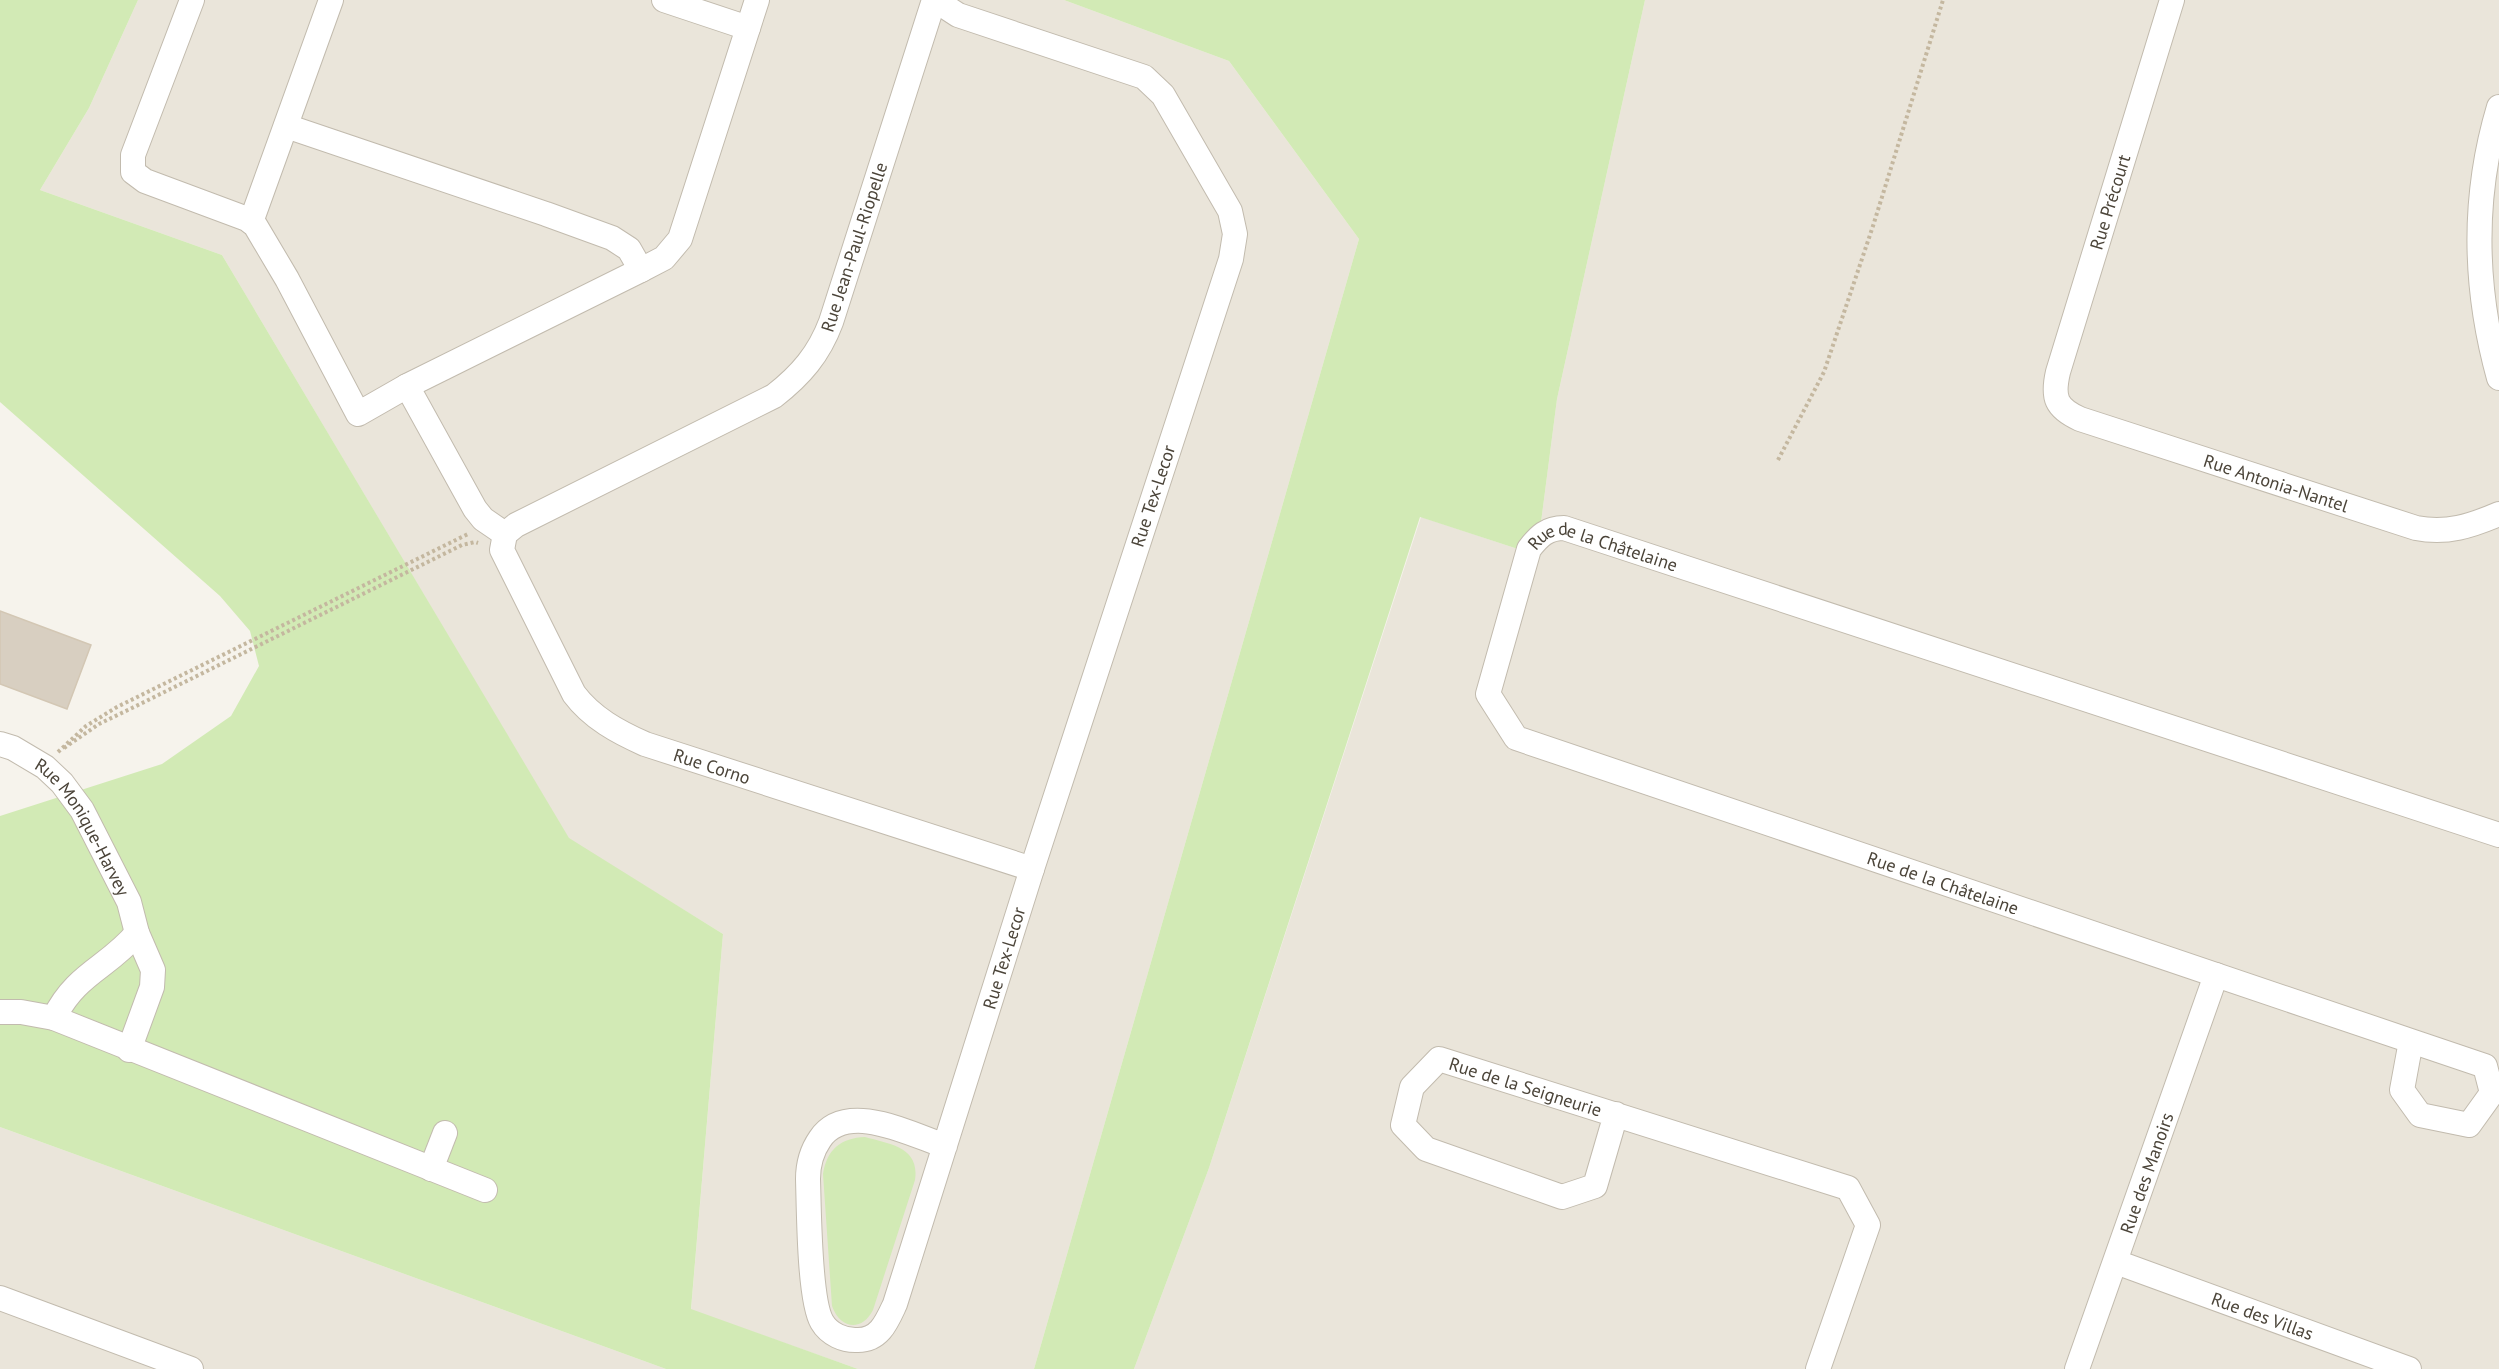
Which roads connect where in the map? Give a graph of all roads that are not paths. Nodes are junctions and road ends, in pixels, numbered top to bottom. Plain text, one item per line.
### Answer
1 (192, 0) edge
2 (331, 0) edge
3 (664, 0) edge
4 (757, 0) edge
5 (935, 0) edge
6 (2172, 0) edge
7 (748, 28) junction
8 (2499, 108) edge
9 (286, 126) junction
10 (251, 222) junction
11 (641, 270) junction
12 (2499, 378) edge
13 (407, 386) junction
14 (2058, 404) joint
15 (2499, 514) edge
16 (505, 534) junction
17 (0, 744) edge
18 (2499, 835) edge
19 (1032, 868) junction
20 (137, 933) junction
21 (2216, 975) junction
22 (0, 1012) edge
23 (54, 1018) junction
24 (2411, 1041) dead end
25 (129, 1050) junction
26 (1616, 1114) junction
27 (446, 1133) dead end
28 (945, 1146) junction
29 (431, 1169) junction
30 (485, 1190) dead end
31 (2116, 1262) junction
32 (0, 1298) edge
33 (191, 1369) edge
34 (1818, 1369) edge
35 (2077, 1369) edge
36 (2409, 1369) edge

1 - 10 street
2 - 9 street
3 - 7 street
4 - 7 street
5 - 16 street, Rue Jean-Paul-Riopelle
5 - 19 street, Rue Tex-Lecor
6 - 14 street, Rue Précourt
7 - 11 street
8 - 12 street
9 - 10 street
9 - 11 street
10 - 13 street
11 - 13 street
13 - 16 street
14 - 15 street, Rue Antonia-Nantel
16 - 19 street, Rue Corno
17 - 20 street, Rue Monique-Harvey
18 - 21 street, Rue de la Châtelaine
19 - 28 street, Rue Tex-Lecor
20 - 23 street
20 - 25 street, Rue Monique-Harvey
21 - 24 street, Rue de la Châtelaine
21 - 31 street, Rue des Manoirs
22 - 23 street
23 - 25 street
25 - 29 street
26 - 26 street, Rue de la Seigneurie
26 - 34 street, Rue de la Seigneurie
27 - 29 street
28 - 28 street, Rue Tex-Lecor
29 - 30 street
31 - 35 street, Rue des Manoirs
31 - 36 street, Rue des Villas
32 - 33 street

